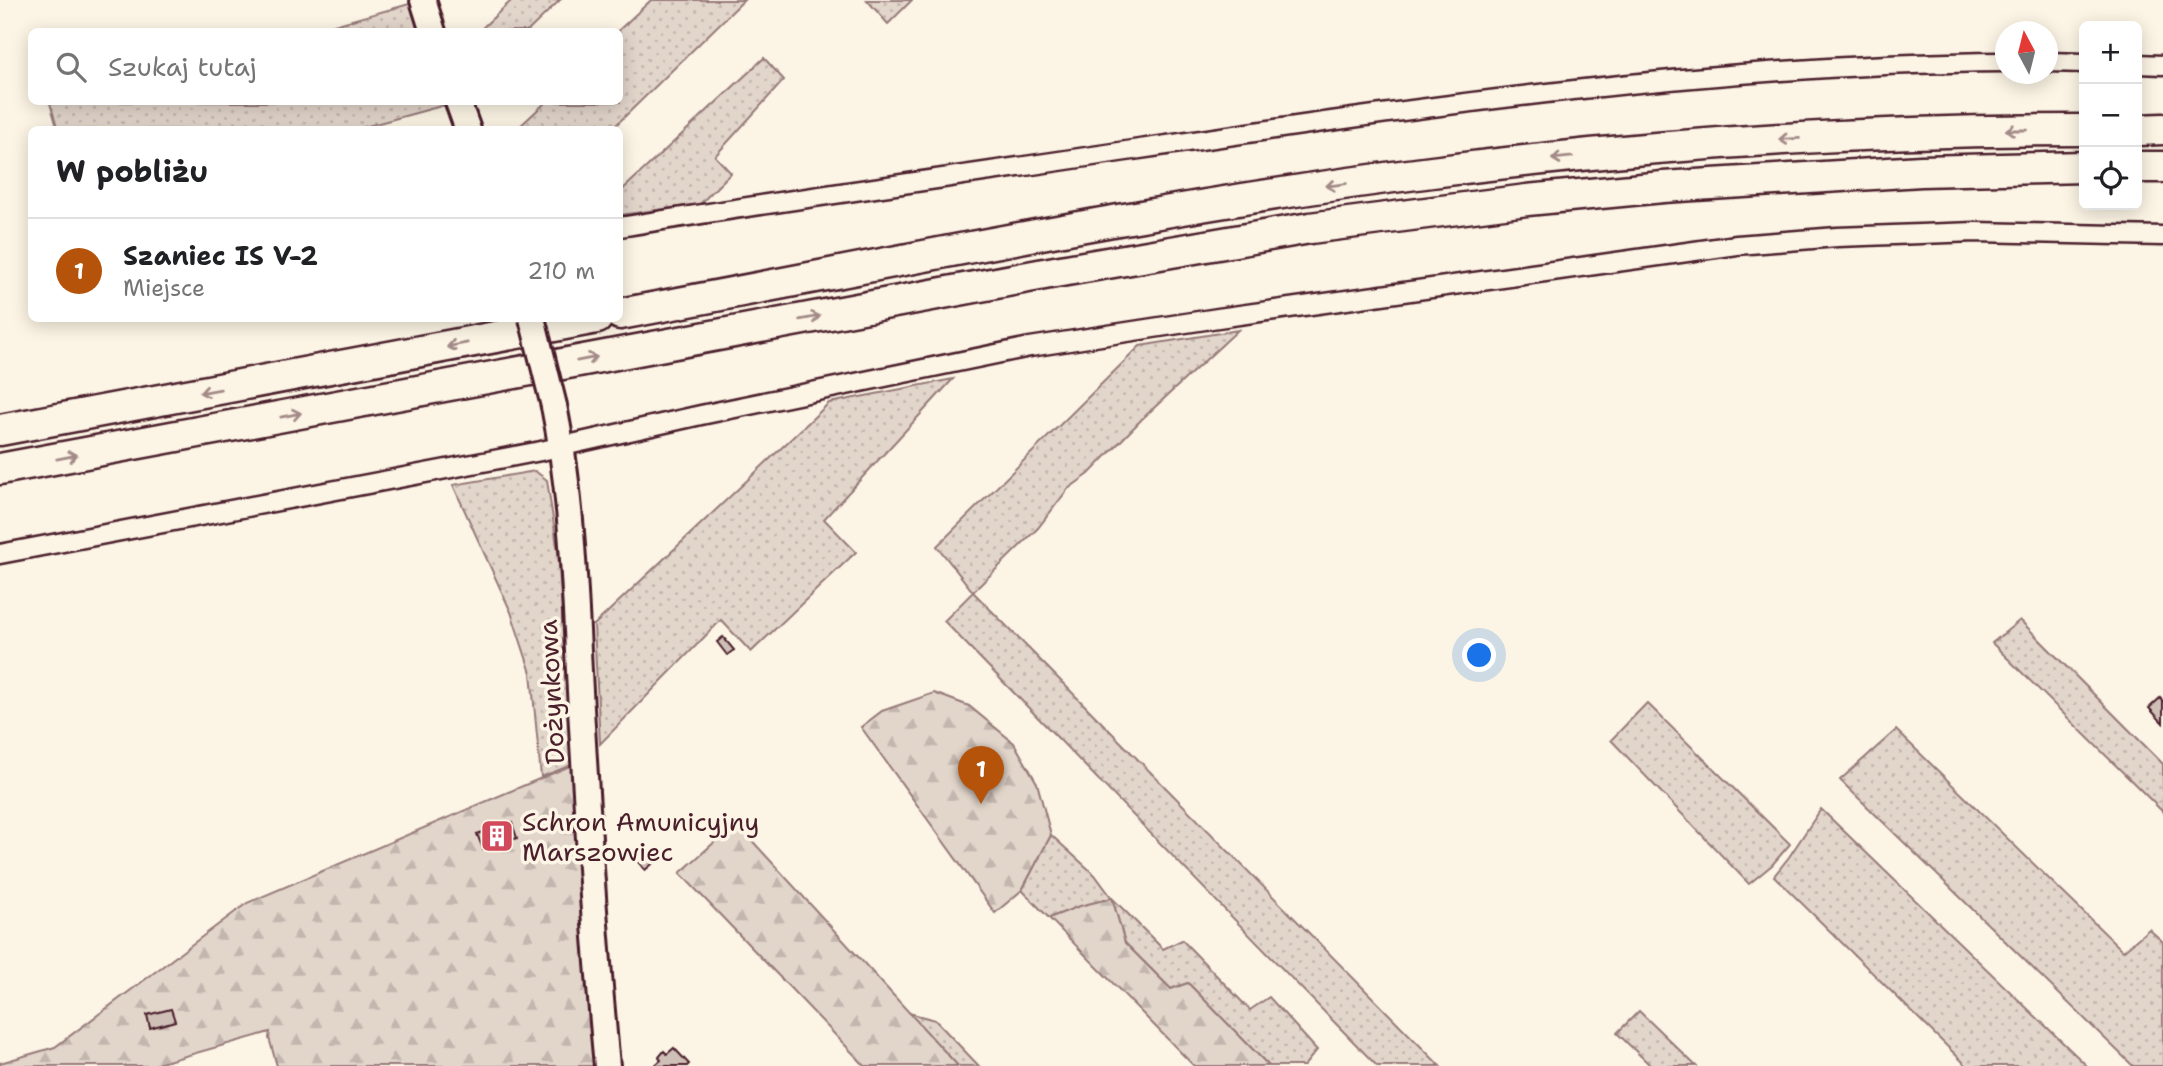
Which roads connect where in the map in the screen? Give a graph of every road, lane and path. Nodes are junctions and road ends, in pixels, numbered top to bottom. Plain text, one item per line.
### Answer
1 (423, 0) edge
2 (432, 28) edge
3 (1995, 62) edge
4 (2058, 62) edge
5 (2079, 63) edge
6 (2142, 64) edge
7 (2163, 65) edge
8 (459, 105) edge
9 (467, 126) edge
10 (2079, 130) edge
11 (2142, 130) edge
12 (2163, 130) edge
13 (2079, 167) edge
14 (2142, 167) edge
15 (2163, 167) edge
16 (623, 227) edge
17 (2163, 236) edge
18 (623, 313) edge
19 (533, 322) edge
20 (576, 322) edge
21 (0, 430) edge
22 (561, 447) junction
23 (0, 469) edge
24 (0, 554) edge
25 (607, 1066) edge

1 - 2 street
3 - 16 street
4 - 5 street
6 - 7 street
8 - 9 street
10 -> 18 highway
11 - 12 highway
23 -> 13 highway
14 - 15 highway
17 - 22 street
19 - 22 street, Dożynkowa, bridge
20 -> 21 highway
22 - 24 street
22 - 25 street, Dożynkowa

